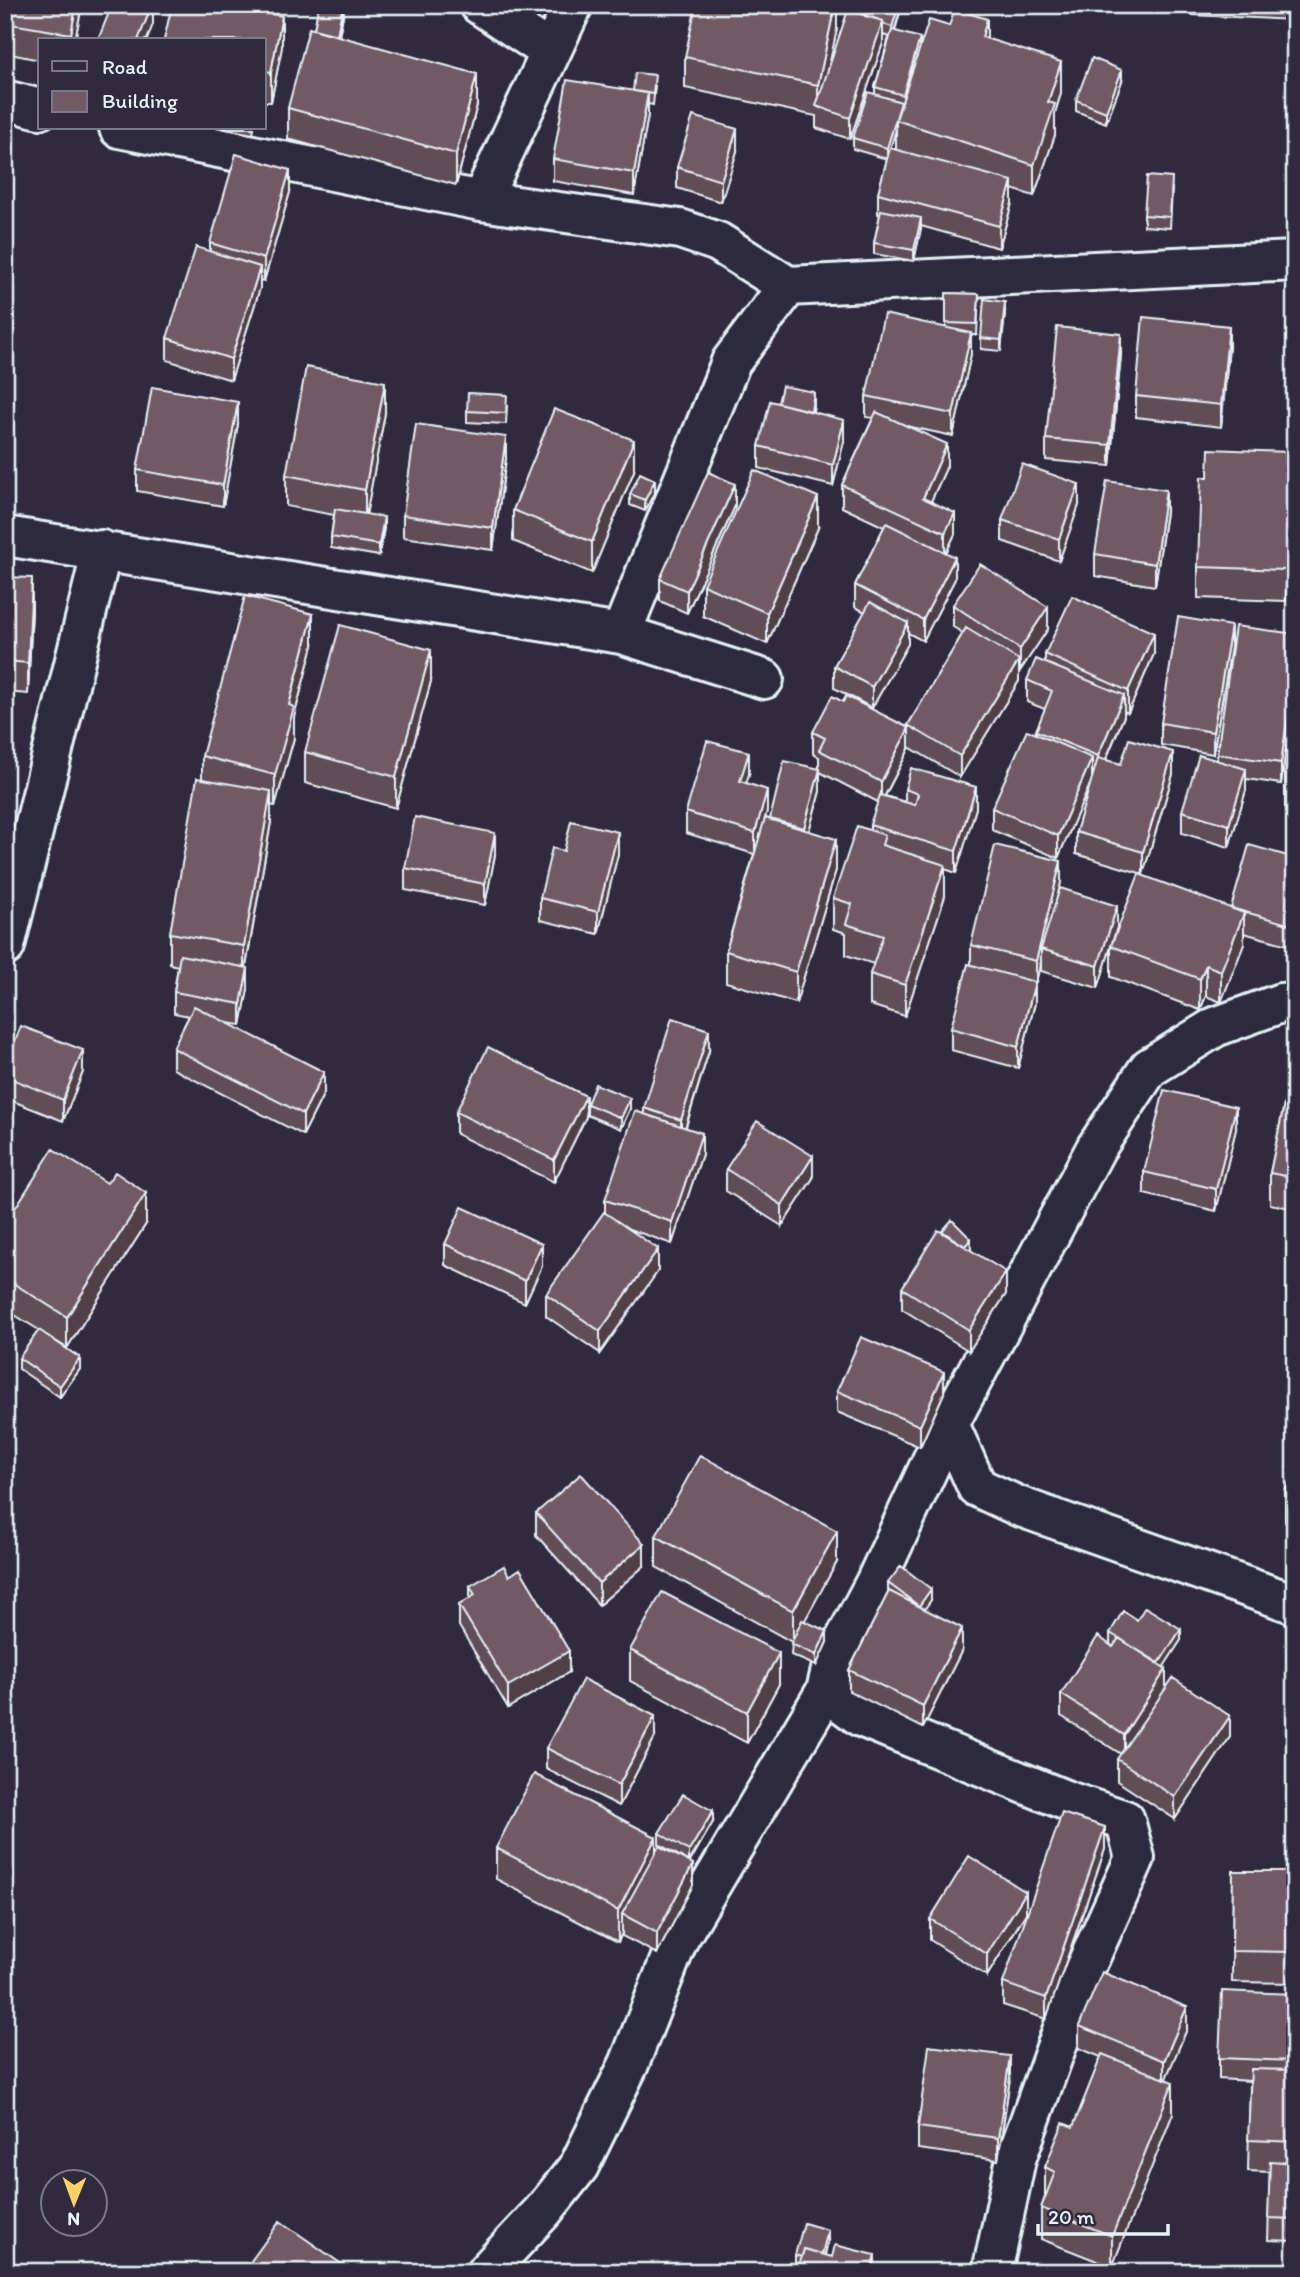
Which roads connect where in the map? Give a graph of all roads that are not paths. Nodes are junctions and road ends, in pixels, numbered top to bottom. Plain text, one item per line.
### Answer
1 (480, 5) edge
2 (573, 5) edge
3 (551, 52) junction
4 (5, 100) edge
5 (38, 108) edge
6 (129, 130) edge
7 (481, 201) junction
8 (1295, 261) edge
9 (788, 286) junction
10 (5, 536) edge
11 (102, 550) junction
12 (621, 634) junction
13 (764, 679) dead end
14 (5, 946) edge
15 (1295, 1002) edge
16 (949, 1424) junction
17 (1295, 1604) edge
18 (826, 1691) junction
19 (486, 2272) edge
20 (992, 2272) edge

1 - 3 street
2 - 3 street
3 - 7 street
4 - 5 street
6 - 7 street
7 - 9 street
8 - 9 street
9 - 12 street
10 - 11 street
11 - 12 street
11 - 14 street
12 - 13 street
15 - 16 street
16 - 17 street
16 - 18 street
18 - 19 street
18 - 20 street

